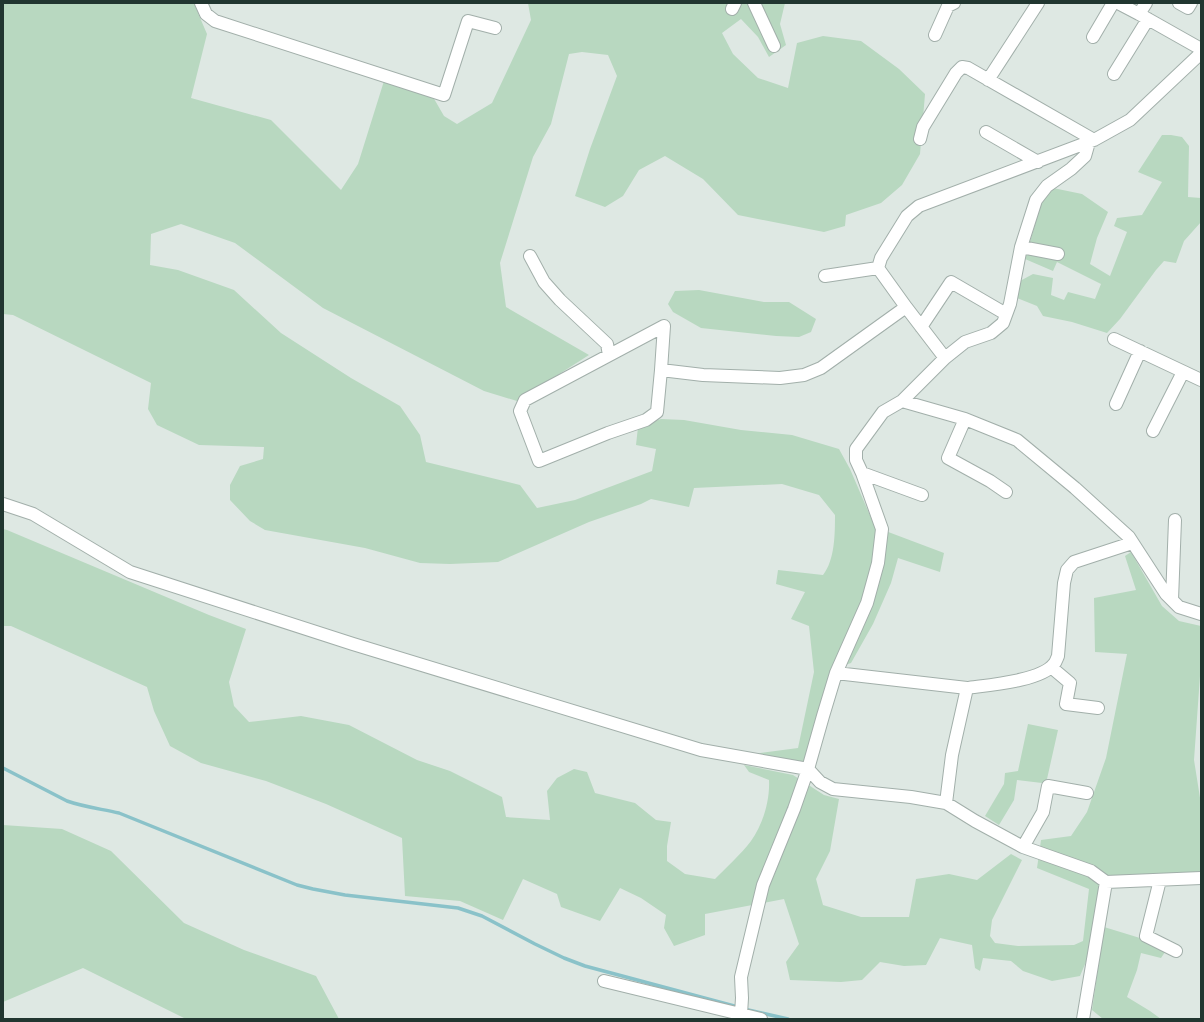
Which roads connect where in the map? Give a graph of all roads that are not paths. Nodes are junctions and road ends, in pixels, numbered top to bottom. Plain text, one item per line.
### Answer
1 (201, 3) edge
2 (754, 3) edge
3 (954, 3) edge
4 (1038, 3) edge
5 (1114, 3) edge
6 (1118, 3) edge
7 (1146, 3) edge
8 (1179, 3) edge
9 (1191, 3) edge
10 (1143, 17) junction
11 (495, 28) dead end
12 (935, 35) dead end
13 (1093, 37) dead end
14 (774, 46) dead end
15 (1201, 49) edge
16 (1201, 53) edge
17 (1114, 74) dead end
18 (988, 80) junction
19 (986, 132) dead end
20 (920, 139) dead end
21 (1092, 141) junction
22 (1038, 162) junction
23 (1022, 247) junction
24 (1058, 254) dead end
25 (530, 256) dead end
26 (878, 268) junction
27 (825, 276) dead end
28 (906, 307) junction
29 (1006, 314) junction
30 (922, 327) junction
31 (1114, 339) dead end
32 (1140, 352) junction
33 (609, 355) junction
34 (945, 358) junction
35 (661, 370) junction
36 (1183, 372) junction
37 (1201, 380) edge
38 (902, 401) junction
39 (1116, 404) dead end
40 (965, 419) junction
41 (1154, 431) dead end
42 (862, 473) junction
43 (1006, 492) dead end
44 (922, 495) dead end
45 (3, 504) edge
46 (1175, 520) dead end
47 (1132, 543) junction
48 (1172, 600) junction
49 (1201, 614) edge
50 (1051, 667) junction
51 (836, 673) junction
52 (967, 688) junction
53 (1098, 708) dead end
54 (808, 769) junction
55 (1087, 793) dead end
56 (946, 803) junction
57 (1023, 847) junction
58 (1201, 878) edge
59 (1160, 880) junction
60 (1106, 882) junction
61 (1176, 952) dead end
62 (604, 981) dead end
63 (741, 1010) junction
64 (760, 1019) edge
65 (1083, 1019) edge

1 - 11 street
2 - 14 street
3 - 12 street
4 - 18 street
5 - 13 street
6 - 10 street
7 - 10 street
8 - 9 street
10 - 15 street
10 - 17 street
16 - 21 street
18 - 20 street
18 - 21 street
19 - 22 street
21 - 22 street
21 - 23 street
22 - 26 street
23 - 24 street
23 - 29 street
25 - 33 street
26 - 27 street
26 - 28 street
28 - 30 street
28 - 35 street
29 - 30 street
29 - 34 street
30 - 34 street
31 - 32 street
32 - 36 street
32 - 39 street
33 - 35 street
33 - 35 street
34 - 38 street
36 - 37 street
36 - 41 street
38 - 40 street
38 - 42 street
40 - 43 street
40 - 47 street
42 - 44 street
42 - 51 street
45 - 54 street
46 - 48 street
47 - 48 street
47 - 50 street
48 - 49 street
50 - 52 street
50 - 53 street
51 - 52 street
51 - 54 street
52 - 56 street
54 - 56 street
54 - 63 street
55 - 57 street
56 - 57 street
57 - 60 street
58 - 59 street
59 - 60 street
59 - 61 street
60 - 65 street
62 - 63 street
63 - 64 street

